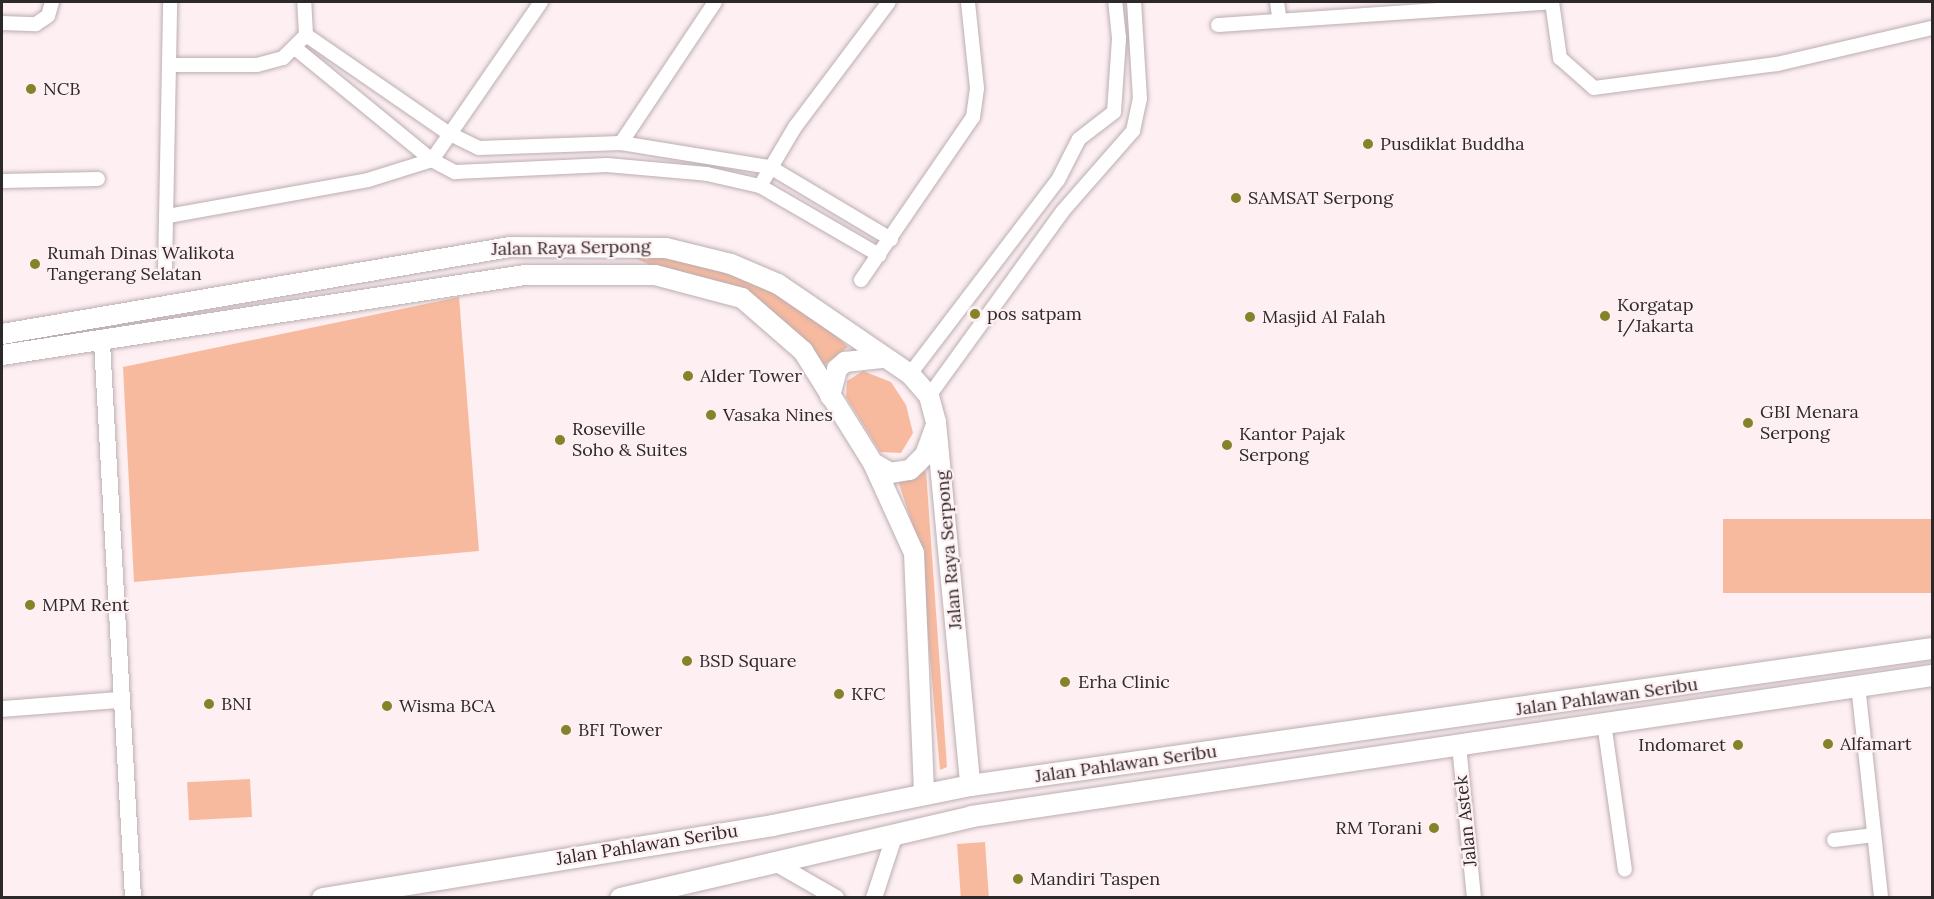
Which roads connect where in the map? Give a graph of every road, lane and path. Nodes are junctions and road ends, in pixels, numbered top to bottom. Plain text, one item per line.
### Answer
1 (52, 2) edge
2 (170, 2) edge
3 (304, 2) edge
4 (541, 2) edge
5 (715, 2) edge
6 (889, 2) edge
7 (968, 2) edge
8 (1115, 2) edge
9 (1134, 2) edge
10 (1277, 2) edge
11 (1552, 2) edge
12 (1279, 17) junction
13 (2, 23) edge
14 (1218, 25) dead end
15 (1932, 28) edge
16 (306, 35) junction
17 (295, 48) junction
18 (169, 64) junction
19 (448, 133) junction
20 (621, 143) junction
21 (432, 159) junction
22 (770, 167) junction
23 (98, 179) dead end
24 (2, 181) edge
25 (760, 186) junction
26 (168, 216) junction
27 (891, 239) junction
28 (593, 245) junction
29 (879, 255) junction
30 (165, 271) dead end
31 (595, 273) junction
32 (861, 280) dead end
33 (304, 282) junction
34 (309, 307) junction
35 (948, 325) junction
36 (2, 334) edge
37 (968, 342) junction
38 (102, 343) junction
39 (2, 355) edge
40 (884, 358) junction
41 (910, 374) junction
42 (830, 396) junction
43 (929, 396) junction
44 (936, 422) junction
45 (873, 463) junction
46 (1932, 648) edge
47 (1932, 675) edge
48 (1858, 686) junction
49 (120, 700) junction
50 (2, 709) edge
51 (1604, 723) junction
52 (1460, 745) junction
53 (970, 785) junction
54 (924, 794) junction
55 (895, 834) junction
56 (1874, 835) junction
57 (1834, 840) dead end
58 (772, 861) junction
59 (1625, 870) dead end
60 (133, 897) edge
61 (322, 897) edge
62 (620, 897) edge
63 (836, 897) edge
64 (874, 897) edge
65 (1474, 897) edge
66 (1881, 897) edge

1 - 13 street
2 - 18 street
3 - 16 street
4 - 19 street
5 - 20 street
6 - 22 street
7 - 27 street
8 - 35 street
9 - 37 street
10 - 12 street
11 - 12 street
11 - 15 street
12 - 14 street
16 - 17 street
16 - 19 street
17 - 18 street
17 - 21 street
18 - 26 street
19 - 20 street
19 - 21 street
20 - 22 street
21 - 25 street
21 - 26 street
22 - 25 street
22 - 27 street
23 - 24 street
25 - 29 street
26 - 30 street
27 - 29 street
28 - 31 main road
28 - 33 main road, Jalan Raya Serpong
28 - 40 main road, Jalan Raya Serpong
29 - 32 street
31 - 34 main road, Jalan Raya Serpong
31 - 42 main road, Jalan Raya Serpong
33 - 34 main road
33 - 36 main road, Jalan Raya Serpong
34 - 38 main road, Jalan Raya Serpong
35 - 37 street
35 - 41 street
37 - 43 street
38 - 39 main road, Jalan Raya Serpong
38 - 49 street
40 - 41 main road, Jalan Raya Serpong
40 - 42 main road
41 - 43 main road, Jalan Raya Serpong
42 - 45 main road, Jalan Raya Serpong
43 - 44 main road, Jalan Raya Serpong
44 - 45 main road
44 - 53 main road, Jalan Raya Serpong
45 - 54 main road, Jalan Raya Serpong
46 - 53 main road, Jalan Pahlawan Seribu
47 - 48 main road, Jalan Pahlawan Seribu
48 - 51 main road, Jalan Pahlawan Seribu
48 - 56 street
49 - 50 street
49 - 60 street
51 - 52 main road, Jalan Pahlawan Seribu
51 - 59 street
52 - 55 main road, Jalan Pahlawan Seribu
52 - 65 street, Jalan Astek
53 - 54 main road, Jalan Pahlawan Seribu
54 - 61 main road, Jalan Pahlawan Seribu
55 - 58 main road, Jalan Pahlawan Seribu
55 - 64 street
56 - 57 street
56 - 66 street
58 - 62 main road, Jalan Pahlawan Seribu
58 - 63 street

